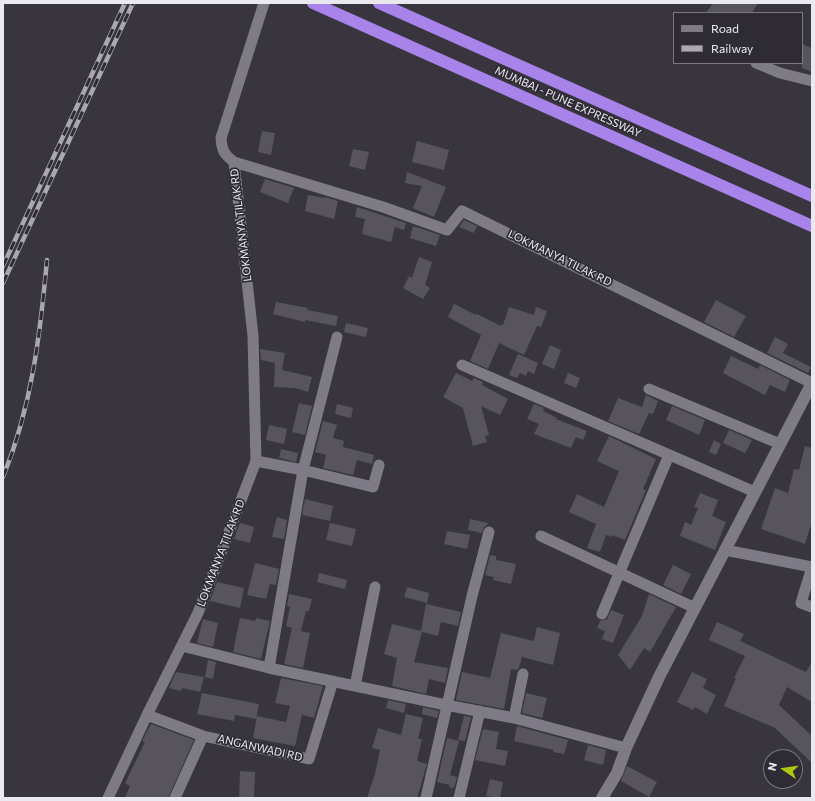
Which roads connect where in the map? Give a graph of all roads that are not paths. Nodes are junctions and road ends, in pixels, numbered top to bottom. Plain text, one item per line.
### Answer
1 (264, 3) edge
2 (313, 3) edge
3 (379, 3) edge
4 (758, 64) edge
5 (812, 81) edge
6 (234, 162) junction
7 (812, 196) edge
8 (812, 226) edge
9 (337, 337) dead end
10 (462, 365) dead end
11 (812, 383) edge
12 (649, 389) dead end
13 (780, 444) junction
14 (669, 455) junction
15 (256, 461) junction
16 (379, 465) dead end
17 (303, 470) junction
18 (755, 492) junction
19 (489, 532) dead end
20 (541, 536) dead end
21 (725, 550) junction
22 (620, 573) junction
23 (375, 587) dead end
24 (812, 607) edge
25 (694, 608) junction
26 (602, 614) dead end
27 (182, 646) junction
28 (269, 668) junction
29 (523, 674) dead end
30 (333, 681) junction
31 (355, 686) junction
32 (446, 705) junction
33 (480, 711) junction
34 (147, 715) junction
35 (514, 718) junction
36 (203, 736) junction
37 (626, 748) junction
38 (108, 798) edge
39 (175, 798) edge
40 (426, 798) edge
41 (460, 798) edge
42 (602, 798) edge

1 - 6 street
2 - 8 highway, MUMBAI - PUNE EXPRESSWAY
3 - 7 highway, MUMBAI - PUNE EXPRESSWAY
4 - 5 street
6 - 11 street, LOKMANYA TILAK RD
6 - 15 street, LOKMANYA TILAK RD
9 - 17 street
10 - 14 street
11 - 13 main road
12 - 13 street
13 - 18 main road
14 - 18 street
14 - 22 street
15 - 17 street
15 - 27 street, LOKMANYA TILAK RD
16 - 17 street
17 - 28 street
18 - 21 main road
19 - 32 street
20 - 22 street
21 - 24 street
21 - 25 main road
22 - 25 street
22 - 26 street
23 - 31 street
25 - 37 main road
27 - 28 street
27 - 34 street, LOKMANYA TILAK RD
28 - 30 street
29 - 35 street
30 - 31 street
30 - 36 street, ANGANWADI RD
31 - 32 street
32 - 33 street
32 - 40 street
33 - 35 street
33 - 41 street
34 - 36 street, ANGANWADI RD
34 - 38 street, LOKMANYA TILAK RD
35 - 37 street
36 - 39 street, ANGANWADI RD
37 - 42 main road

